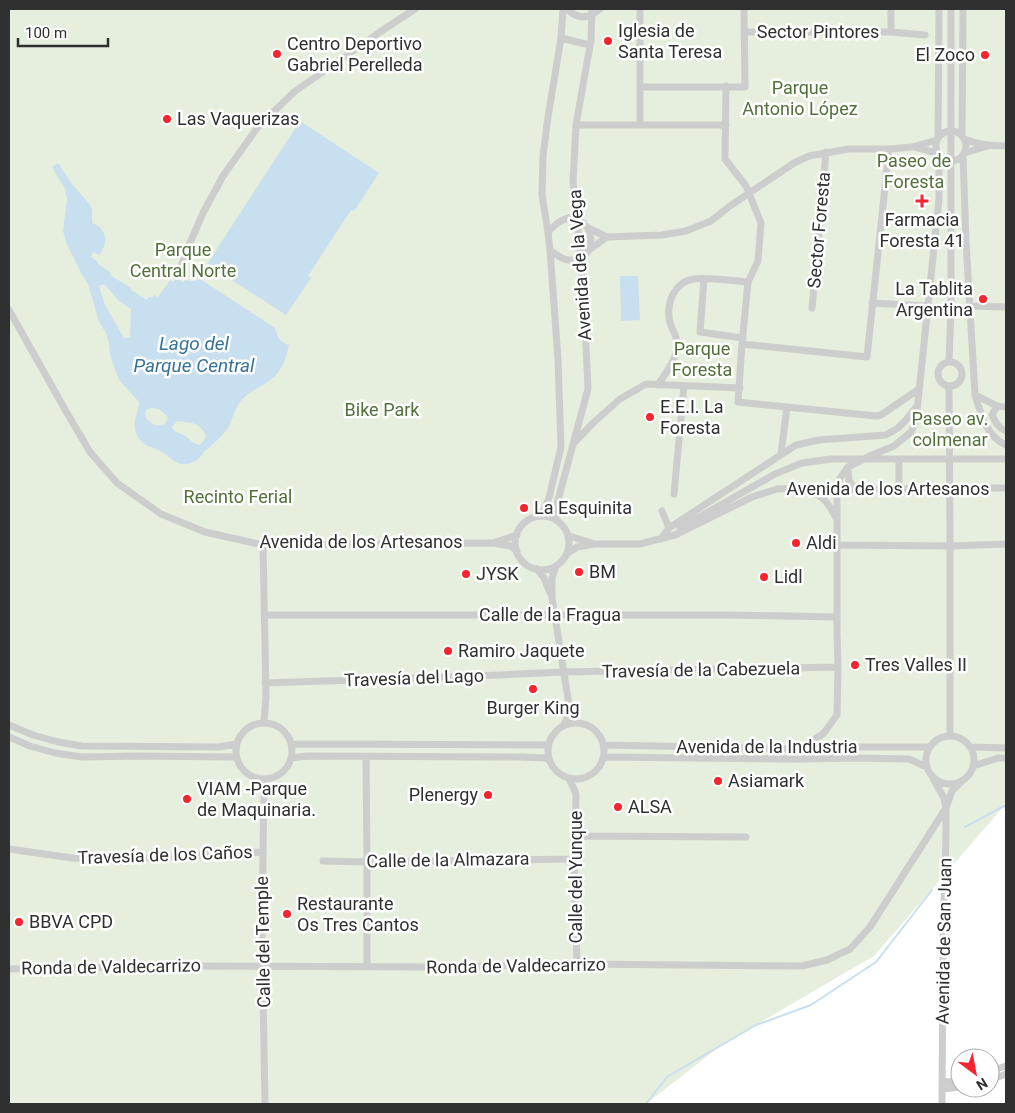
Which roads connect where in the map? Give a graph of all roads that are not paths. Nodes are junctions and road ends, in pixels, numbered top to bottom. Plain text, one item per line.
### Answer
1 (416, 9) edge
2 (563, 9) edge
3 (567, 9) edge
4 (602, 9) edge
5 (640, 9) edge
6 (744, 9) edge
7 (891, 9) edge
8 (939, 9) edge
9 (951, 9) edge
10 (963, 9) edge
11 (592, 12) edge
12 (744, 32) junction
13 (891, 32) junction
14 (925, 35) dead end
15 (562, 38) junction
16 (590, 45) junction
17 (726, 86) junction
18 (640, 87) junction
19 (580, 125) dead end
20 (640, 125) junction
21 (726, 125) junction
22 (951, 131) junction
23 (963, 138) junction
24 (938, 139) junction
25 (988, 146) junction
26 (1006, 146) edge
27 (912, 147) junction
28 (890, 149) junction
29 (826, 152) junction
30 (964, 154) junction
31 (938, 155) junction
32 (951, 162) junction
33 (749, 193) junction
34 (576, 216) junction
35 (588, 228) junction
36 (548, 232) junction
37 (607, 237) junction
38 (550, 250) junction
39 (589, 250) junction
40 (581, 260) junction
41 (179, 272) dead end
42 (704, 279) junction
43 (748, 282) junction
44 (872, 303) junction
45 (928, 306) junction
46 (970, 306) junction
47 (1006, 307) edge
48 (812, 308) dead end
49 (9, 310) edge
50 (743, 340) junction
51 (949, 362) junction
52 (658, 385) junction
53 (684, 386) junction
54 (949, 387) junction
55 (740, 388) junction
56 (919, 389) junction
57 (975, 395) junction
58 (918, 405) junction
59 (997, 406) junction
60 (787, 407) junction
61 (1006, 407) edge
62 (1006, 431) edge
63 (572, 444) junction
64 (1006, 445) edge
65 (782, 454) junction
66 (899, 459) junction
67 (949, 459) junction
68 (1006, 459) edge
69 (862, 460) junction
70 (848, 467) junction
71 (752, 473) junction
72 (758, 483) junction
73 (802, 488) junction
74 (899, 488) junction
75 (950, 488) junction
76 (1006, 488) edge
77 (837, 490) junction
78 (857, 490) junction
79 (674, 494) dead end
80 (759, 494) junction
81 (662, 511) dead end
82 (539, 516) junction
83 (556, 520) junction
84 (837, 521) junction
85 (669, 528) junction
86 (517, 535) junction
87 (569, 536) junction
88 (660, 539) junction
89 (493, 542) junction
90 (950, 543) junction
91 (595, 544) junction
92 (1006, 544) edge
93 (263, 545) junction
94 (837, 545) junction
95 (517, 551) junction
96 (568, 553) junction
97 (556, 566) junction
98 (537, 569) junction
99 (552, 598) junction
100 (555, 615) junction
101 (264, 616) junction
102 (837, 617) junction
103 (838, 667) junction
104 (563, 672) junction
105 (265, 683) junction
106 (570, 711) junction
107 (577, 722) junction
108 (264, 723) junction
109 (9, 725) edge
110 (564, 725) junction
111 (950, 736) junction
112 (9, 737) edge
113 (236, 744) junction
114 (291, 744) junction
115 (548, 745) junction
116 (604, 745) junction
117 (930, 747) junction
118 (970, 747) junction
119 (1006, 748) edge
120 (803, 749) junction
121 (236, 757) junction
122 (366, 757) junction
123 (604, 757) junction
124 (291, 758) junction
125 (1006, 758) edge
126 (548, 759) junction
127 (973, 766) junction
128 (927, 767) junction
129 (933, 778) junction
130 (569, 779) junction
131 (582, 779) junction
132 (264, 780) junction
133 (962, 781) junction
134 (575, 791) junction
135 (946, 808) junction
136 (931, 832) junction
137 (946, 834) junction
138 (575, 836) junction
139 (746, 836) dead end
140 (9, 849) edge
141 (263, 852) junction
142 (574, 859) junction
143 (323, 861) dead end
144 (367, 862) junction
145 (577, 964) junction
146 (263, 966) junction
147 (367, 966) junction
148 (9, 969) edge
149 (942, 1081) junction
150 (950, 1082) edge
151 (950, 1088) edge
152 (942, 1089) junction
153 (265, 1104) edge
154 (942, 1104) edge

1 - 41 street
2 - 15 street, Avenida de la Vega
3 - 11 street
4 - 11 street
5 - 18 street
6 - 12 street, Sector Pintores
7 - 13 street, Sector Pintores
8 - 24 street
9 - 22 street
10 - 23 street
11 - 16 street, Avenida de la Vega
12 - 13 street, Sector Pintores
12 - 17 street, Sector Pintores
13 - 14 street, Sector Pintores
15 - 16 street
15 - 36 street, Avenida de la Vega
16 - 34 street, Avenida de la Vega
17 - 18 street, Sector Pintores
17 - 21 street
18 - 20 street
19 - 20 street
20 - 21 street
21 - 33 street
22 - 23 street
22 - 24 street
22 - 32 street
23 - 25 street
23 - 30 street
24 - 27 street
24 - 31 street
25 - 26 street
25 - 30 street
27 - 28 street
27 - 31 street
28 - 29 street
28 - 44 street
29 - 33 street
29 - 48 street, Sector Foresta
30 - 32 street
30 - 46 street
31 - 32 street
31 - 45 street
32 - 51 street
33 - 37 street
33 - 43 street
34 - 35 street
34 - 36 street
34 - 40 street, Avenida de la Vega
35 - 37 street
35 - 39 street
36 - 38 street, Avenida de la Vega
37 - 39 street
38 - 40 street
38 - 82 street, Avenida de la Vega
39 - 40 street
40 - 63 street, Avenida de la Vega
42 - 43 street
42 - 50 street
42 - 52 street
43 - 50 street
44 - 45 street
44 - 50 street
45 - 56 street
46 - 47 street
46 - 57 street
49 - 93 street, Avenida de los Artesanos
50 - 55 street
51 - 54 street
51 - 54 street
52 - 53 street
52 - 63 street
53 - 55 street
53 - 79 street
54 - 67 street
55 - 60 street
56 - 58 street
56 - 60 street
57 - 59 street
57 - 64 street
58 - 65 street
58 - 69 street
59 - 61 street
59 - 62 street
60 - 65 street
63 - 83 street, Avenida de la Vega
65 - 71 street
66 - 67 street, Avenida de los Artesanos
66 - 69 street, Avenida de los Artesanos
66 - 74 street
67 - 68 street, Avenida de los Artesanos
67 - 75 street
69 - 70 street
69 - 72 street, Avenida de los Artesanos
70 - 77 street
70 - 78 street
71 - 72 street
71 - 85 street
72 - 80 street
72 - 88 street, Avenida de los Artesanos
73 - 77 street, Avenida de los Artesanos
73 - 80 street, Avenida de los Artesanos
73 - 84 street
74 - 75 street, Avenida de los Artesanos
74 - 78 street, Avenida de los Artesanos
75 - 76 street, Avenida de los Artesanos
75 - 90 street
77 - 78 street, Avenida de los Artesanos
77 - 84 street
80 - 88 street, Avenida de los Artesanos
81 - 85 street
82 - 83 street
82 - 86 street
83 - 87 street
84 - 94 street
85 - 88 street
86 - 89 street, Avenida de los Artesanos
86 - 95 street
87 - 91 street, Avenida de los Artesanos
87 - 96 street
88 - 91 street, Avenida de los Artesanos
89 - 93 street, Avenida de los Artesanos
89 - 95 street, Avenida de los Artesanos
90 - 92 street
90 - 94 street
90 - 111 street
91 - 96 street, Avenida de los Artesanos
93 - 101 street
94 - 102 street
95 - 98 street
96 - 97 street
97 - 98 street
97 - 99 street
98 - 99 street
99 - 100 street
100 - 101 street, Calle de la Fragua
100 - 102 street, Calle de la Fragua
100 - 104 street
101 - 105 street
102 - 103 street
103 - 104 street, Travesía de la Cabezuela
103 - 120 street
104 - 105 street, Travesía del Lago
104 - 106 street
105 - 108 street
106 - 107 street
106 - 110 street
107 - 110 street
107 - 116 street
108 - 113 street
108 - 114 street
109 - 113 street
110 - 115 street
111 - 117 street
111 - 118 street
112 - 121 street
113 - 121 street
114 - 115 street
114 - 124 street
115 - 126 street
116 - 120 street, Avenida de la Industria
116 - 123 street
117 - 120 street, Avenida de la Industria
117 - 128 street
118 - 119 street
118 - 127 street
121 - 132 street
122 - 124 street
122 - 126 street
122 - 144 street
123 - 128 street, Avenida de la Industria
123 - 131 street
124 - 132 street
125 - 127 street
126 - 130 street
127 - 133 street
128 - 129 street
129 - 133 street
129 - 135 street
130 - 131 street
130 - 134 street, Calle del Yunque
131 - 134 street, Calle del Yunque
132 - 141 street, Calle del Temple
133 - 135 street, Ronda de Valdecarrizo
134 - 138 street, Calle del Yunque
135 - 136 street, Ronda de Valdecarrizo
135 - 137 street, Avenida de San Juan
136 - 137 street
136 - 145 street, Ronda de Valdecarrizo
137 - 149 street, Avenida de San Juan
138 - 139 street
138 - 142 street, Calle del Yunque
140 - 141 street, Travesía de los Caños
141 - 146 street, Calle del Temple
142 - 144 street, Calle de la Almazara
142 - 145 street, Calle del Yunque
143 - 144 street, Calle de la Almazara
144 - 147 street
145 - 147 street, Ronda de Valdecarrizo
146 - 147 street, Ronda de Valdecarrizo
146 - 148 street, Ronda de Valdecarrizo
146 - 153 street, Calle del Temple
149 - 150 street
149 - 152 street, Avenida de San Juan
151 - 152 street
152 - 154 street, Avenida de San Juan

